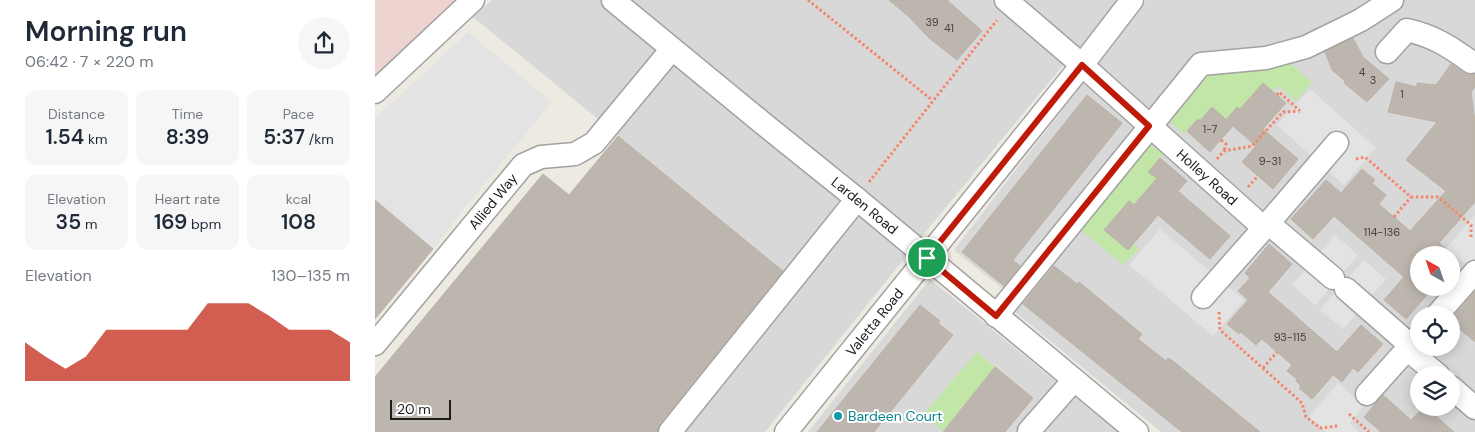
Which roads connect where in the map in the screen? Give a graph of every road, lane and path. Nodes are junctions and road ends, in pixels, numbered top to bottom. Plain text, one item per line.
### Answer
1 (473, 0) edge
2 (613, 0) edge
3 (808, 0) edge
4 (1132, 0) edge
5 (1008, 1) edge
6 (1390, 10) edge
7 (672, 50) junction
8 (1387, 52) dead end
9 (1471, 62) dead end
10 (1082, 65) junction
11 (375, 92) edge
12 (1277, 95) dead end
13 (932, 100) junction
14 (1149, 126) junction
15 (1221, 140) dead end
16 (1337, 143) dead end
17 (1224, 151) junction
18 (1355, 159) dead end
19 (1203, 174) junction
20 (1411, 197) junction
21 (857, 199) junction
22 (1394, 217) dead end
23 (1266, 225) junction
24 (1471, 238) dead end
25 (927, 258) junction
26 (1475, 272) edge
27 (1211, 304) joint
28 (1445, 306) edge
29 (996, 316) junction
30 (1410, 341) edge
31 (375, 344) edge
32 (1410, 345) edge
33 (1277, 352) dead end
34 (1422, 356) edge
35 (1430, 366) edge
36 (1263, 368) junction
37 (1074, 380) junction
38 (1367, 394) dead end
39 (1460, 395) edge
40 (1475, 408) edge
41 (1349, 414) dead end
42 (1338, 426) dead end
43 (1029, 431) edge
44 (670, 432) edge
45 (786, 432) edge
46 (1137, 432) edge
47 (1369, 432) edge

1 - 11 street
2 - 7 street, Larden Road
3 - 13 path
4 - 10 street, Valetta Road
5 - 10 street, Holley Road
5 - 13 path
6 - 8 street
6 - 9 street
6 - 14 street
7 - 21 street, Larden Road
7 - 31 street, Allied Way
10 - 14 street, Holley Road
10 - 25 street, Valetta Road
12 - 17 path
13 - 21 path
14 - 19 street, Holley Road
14 - 29 street
15 - 17 path
16 - 23 street
17 - 19 path
18 - 20 path
19 - 23 street, Holley Road
20 - 22 path
20 - 24 path
21 - 25 street, Larden Road
21 - 44 street
23 - 27 street
23 - 30 street, Holley Road
25 - 29 street, Larden Road
25 - 45 street, Valetta Road
26 - 28 street
27 - 36 path
29 - 37 street, Larden Road
32 - 38 street
33 - 36 path
34 - 35 street, Holley Road
36 - 42 path
37 - 43 street
37 - 46 street, Larden Road
39 - 40 street
41 - 47 path

